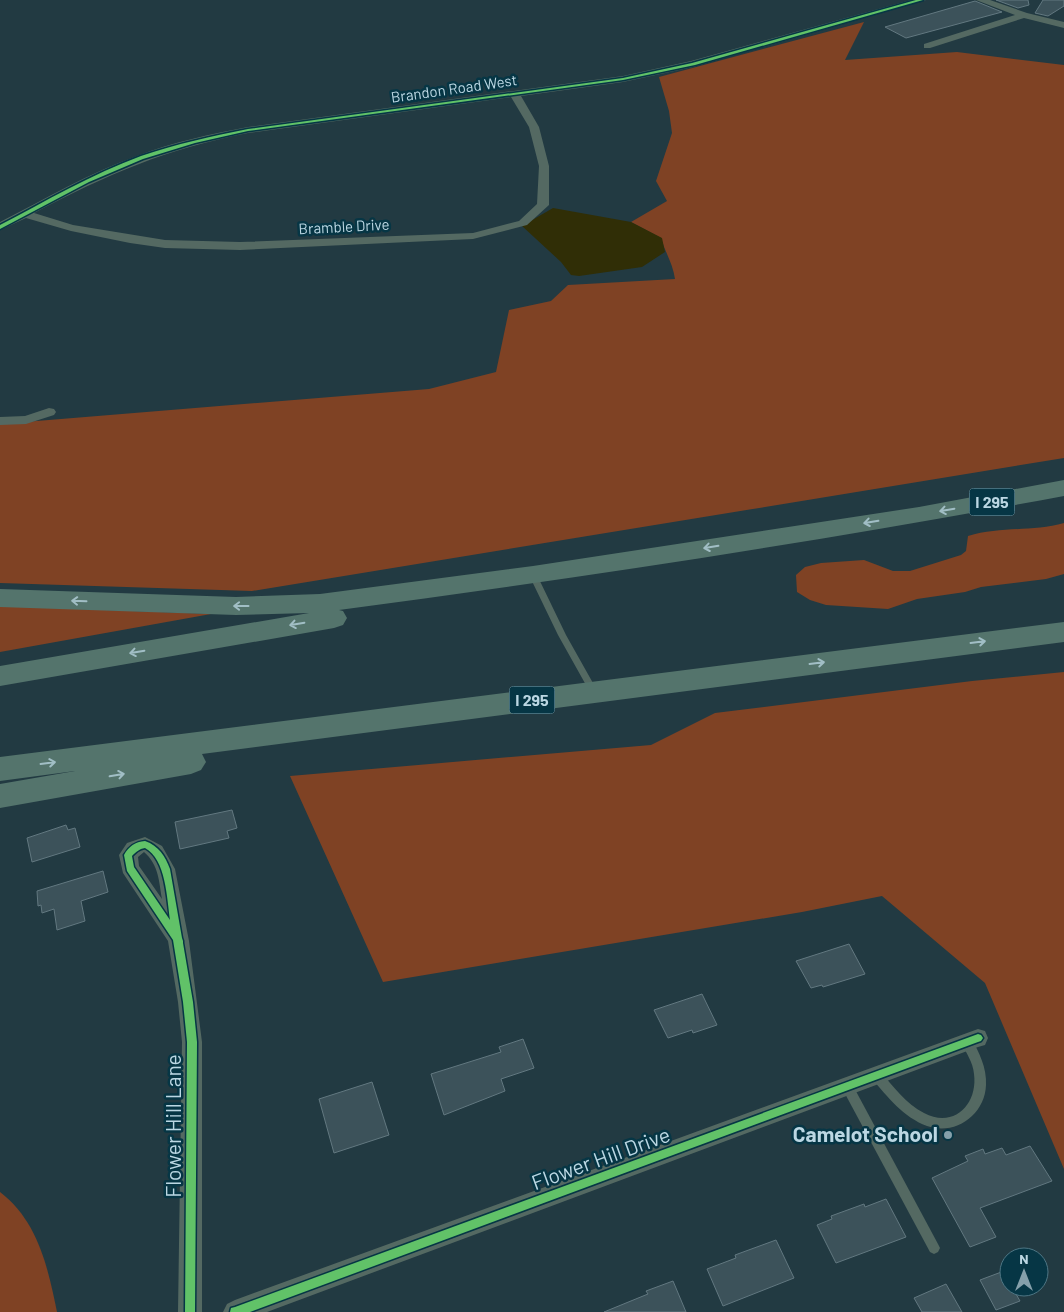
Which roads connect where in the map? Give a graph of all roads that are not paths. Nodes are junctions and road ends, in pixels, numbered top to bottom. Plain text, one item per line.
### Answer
1 (921, 0) edge
2 (981, 0) edge
3 (1024, 15) junction
4 (1064, 25) edge
5 (927, 46) dead end
6 (515, 95) junction
7 (25, 214) junction
8 (0, 227) edge
9 (48, 412) dead end
10 (0, 421) edge
11 (1064, 488) edge
12 (533, 575) junction
13 (0, 598) edge
14 (1064, 632) edge
15 (773, 668) junction
16 (0, 676) edge
17 (594, 692) junction
18 (0, 769) edge
19 (0, 796) edge
20 (178, 941) dead end
21 (973, 1040) joint
22 (876, 1075) junction
23 (847, 1086) junction
24 (934, 1248) dead end
25 (190, 1312) edge
26 (236, 1312) edge

1 - 6 street, Brandon Road West
2 - 3 street
3 - 4 street
3 - 5 street
6 - 7 street, Brandon Road West
6 - 7 street, Bramble Drive
7 - 8 street, Brandon Road West
9 - 10 street
11 -> 12 highway, I 295
12 -> 13 highway
12 -> 16 highway, I 295
12 - 17 lane
15 -> 14 highway, I 295
15 - 17 highway, I 295
19 -> 15 highway
18 -> 17 highway, I 295
20 - 25 street, Flower Hill Lane
21 - 22 street, Flower Hill Drive
21 - 22 lane
22 - 23 street, Flower Hill Drive
23 - 24 lane
23 - 26 street, Flower Hill Drive

